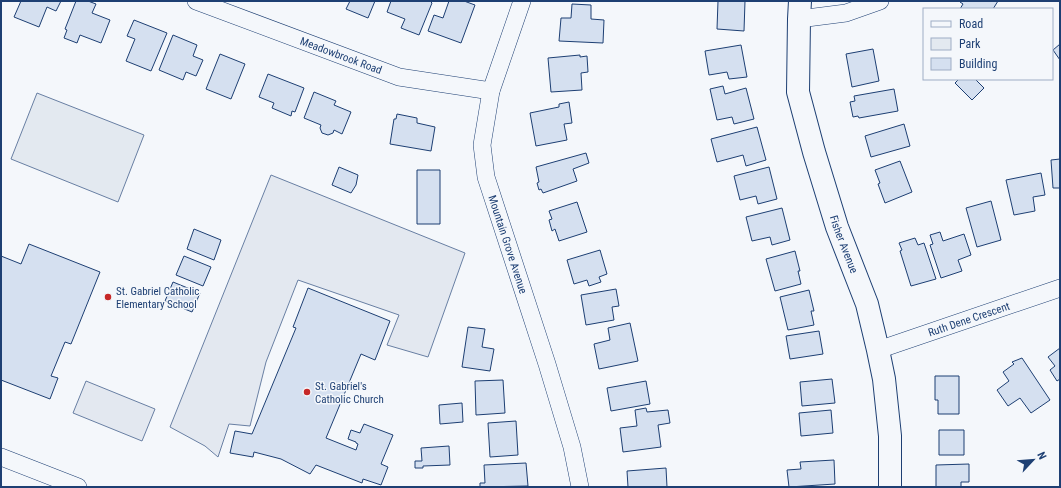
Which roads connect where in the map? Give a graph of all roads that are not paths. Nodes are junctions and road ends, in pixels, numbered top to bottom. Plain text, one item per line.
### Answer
1 (196, 1) edge
2 (522, 1) edge
3 (880, 1) edge
4 (800, 10) edge
5 (491, 91) junction
6 (1060, 288) edge
7 (878, 350) junction
8 (1, 457) edge
9 (78, 487) edge
10 (580, 487) edge
11 (890, 487) edge

1 - 5 street, Meadowbrook Road
2 - 5 street, Mountain Grove Avenue
3 - 4 street
4 - 7 street, Fisher Avenue
5 - 10 street, Mountain Grove Avenue
6 - 7 street, Ruth Dene Crescent
7 - 11 street, Fisher Avenue
8 - 9 street

